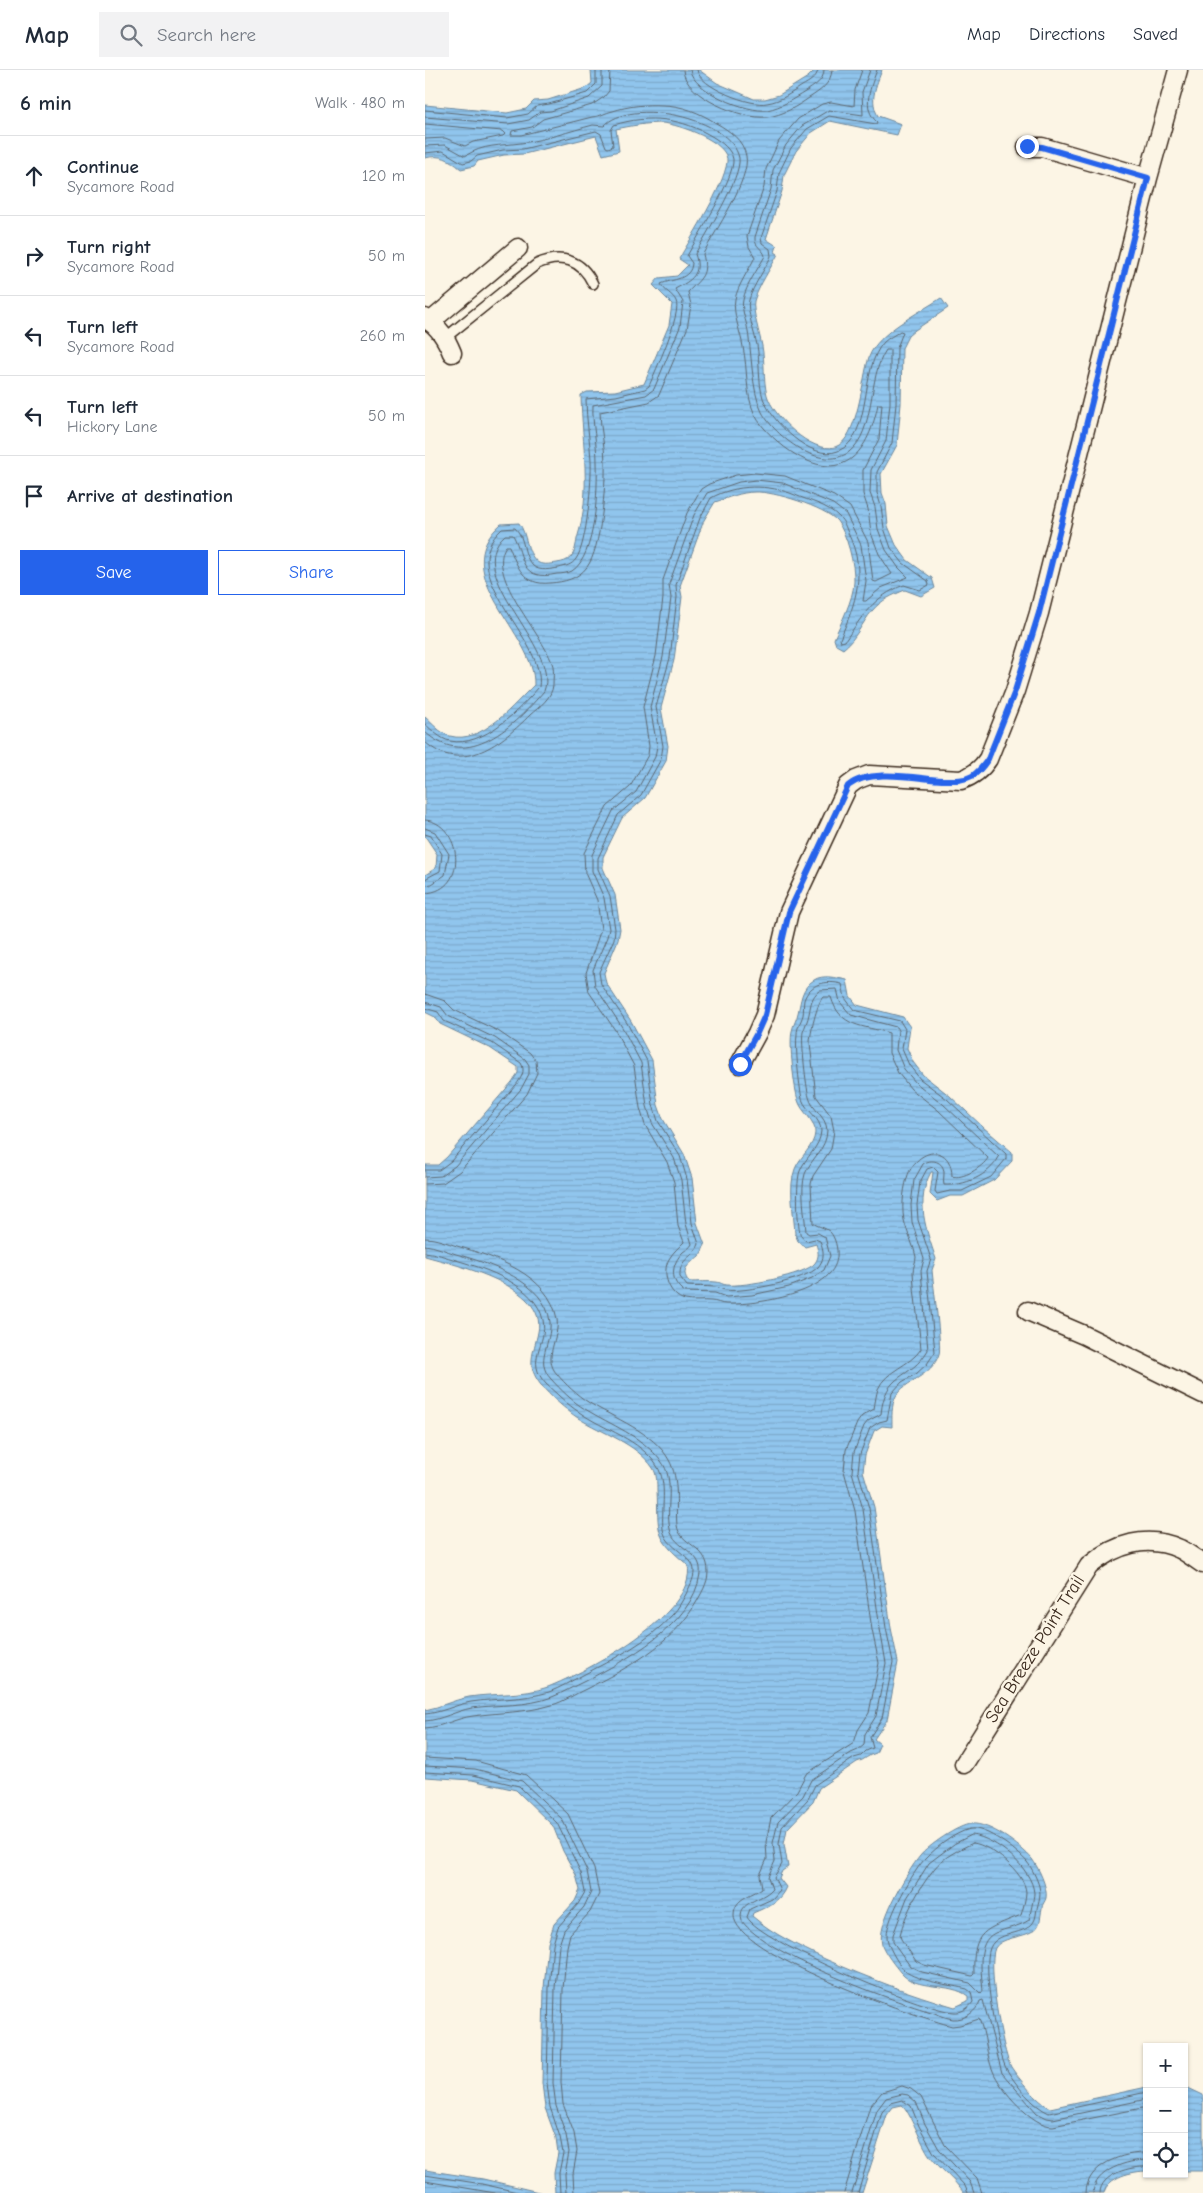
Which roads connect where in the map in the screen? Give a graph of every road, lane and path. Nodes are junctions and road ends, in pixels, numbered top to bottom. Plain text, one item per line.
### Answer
1 (1178, 70) edge
2 (1027, 146) dead end
3 (1148, 178) junction
4 (518, 248) dead end
5 (593, 284) dead end
6 (428, 320) edge
7 (449, 345) joint
8 (740, 1064) dead end
9 (1028, 1311) dead end
10 (1203, 1394) edge
11 (1203, 1564) edge
12 (964, 1764) dead end

1 - 3 street
2 - 3 street
3 - 8 street
4 - 6 street
5 - 7 lane
6 - 7 street
9 - 10 street
11 - 12 street, Sea Breeze Point Trail

